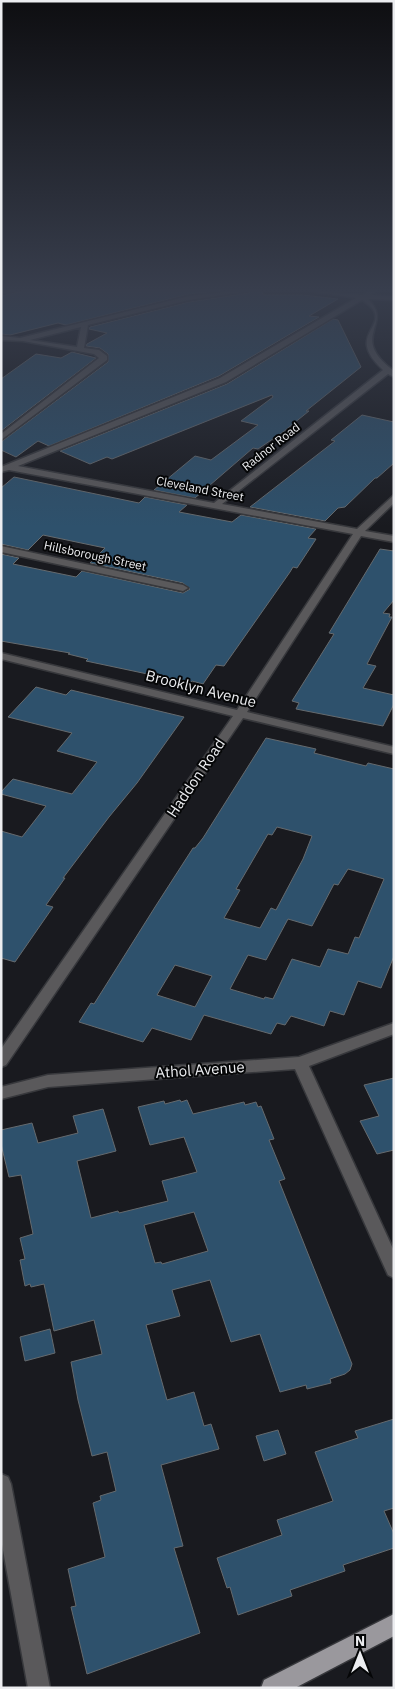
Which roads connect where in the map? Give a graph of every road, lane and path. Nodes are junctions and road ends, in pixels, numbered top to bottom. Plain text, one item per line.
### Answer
1 (89, 370) edge
2 (240, 370) edge
3 (390, 373) edge
4 (1, 438) edge
5 (4, 467) edge
6 (394, 498) edge
7 (216, 505) junction
8 (359, 532) junction
9 (394, 539) edge
10 (1, 549) edge
11 (183, 588) dead end
12 (1, 656) edge
13 (240, 714) junction
14 (394, 751) edge
15 (394, 1028) edge
16 (1, 1061) edge
17 (300, 1063) junction
18 (1, 1093) edge
19 (394, 1270) edge
20 (1, 1484) edge
21 (394, 1624) edge
22 (39, 1688) edge
23 (272, 1688) edge

1 - 4 street
2 - 5 street
3 - 7 street, Radnor Road
5 - 7 street, Cleveland Street
6 - 8 street, Haddon Road
7 - 8 street, Cleveland Street
8 - 9 street, Cleveland Street
8 - 13 street, Haddon Road
10 - 11 street, Hillsborough Street
12 - 13 street, Brooklyn Avenue
13 - 14 street, Brooklyn Avenue
13 - 16 street, Haddon Road
15 - 17 street, Athol Avenue
17 - 18 street, Athol Avenue
17 - 19 street
20 - 22 street
21 - 23 main road

